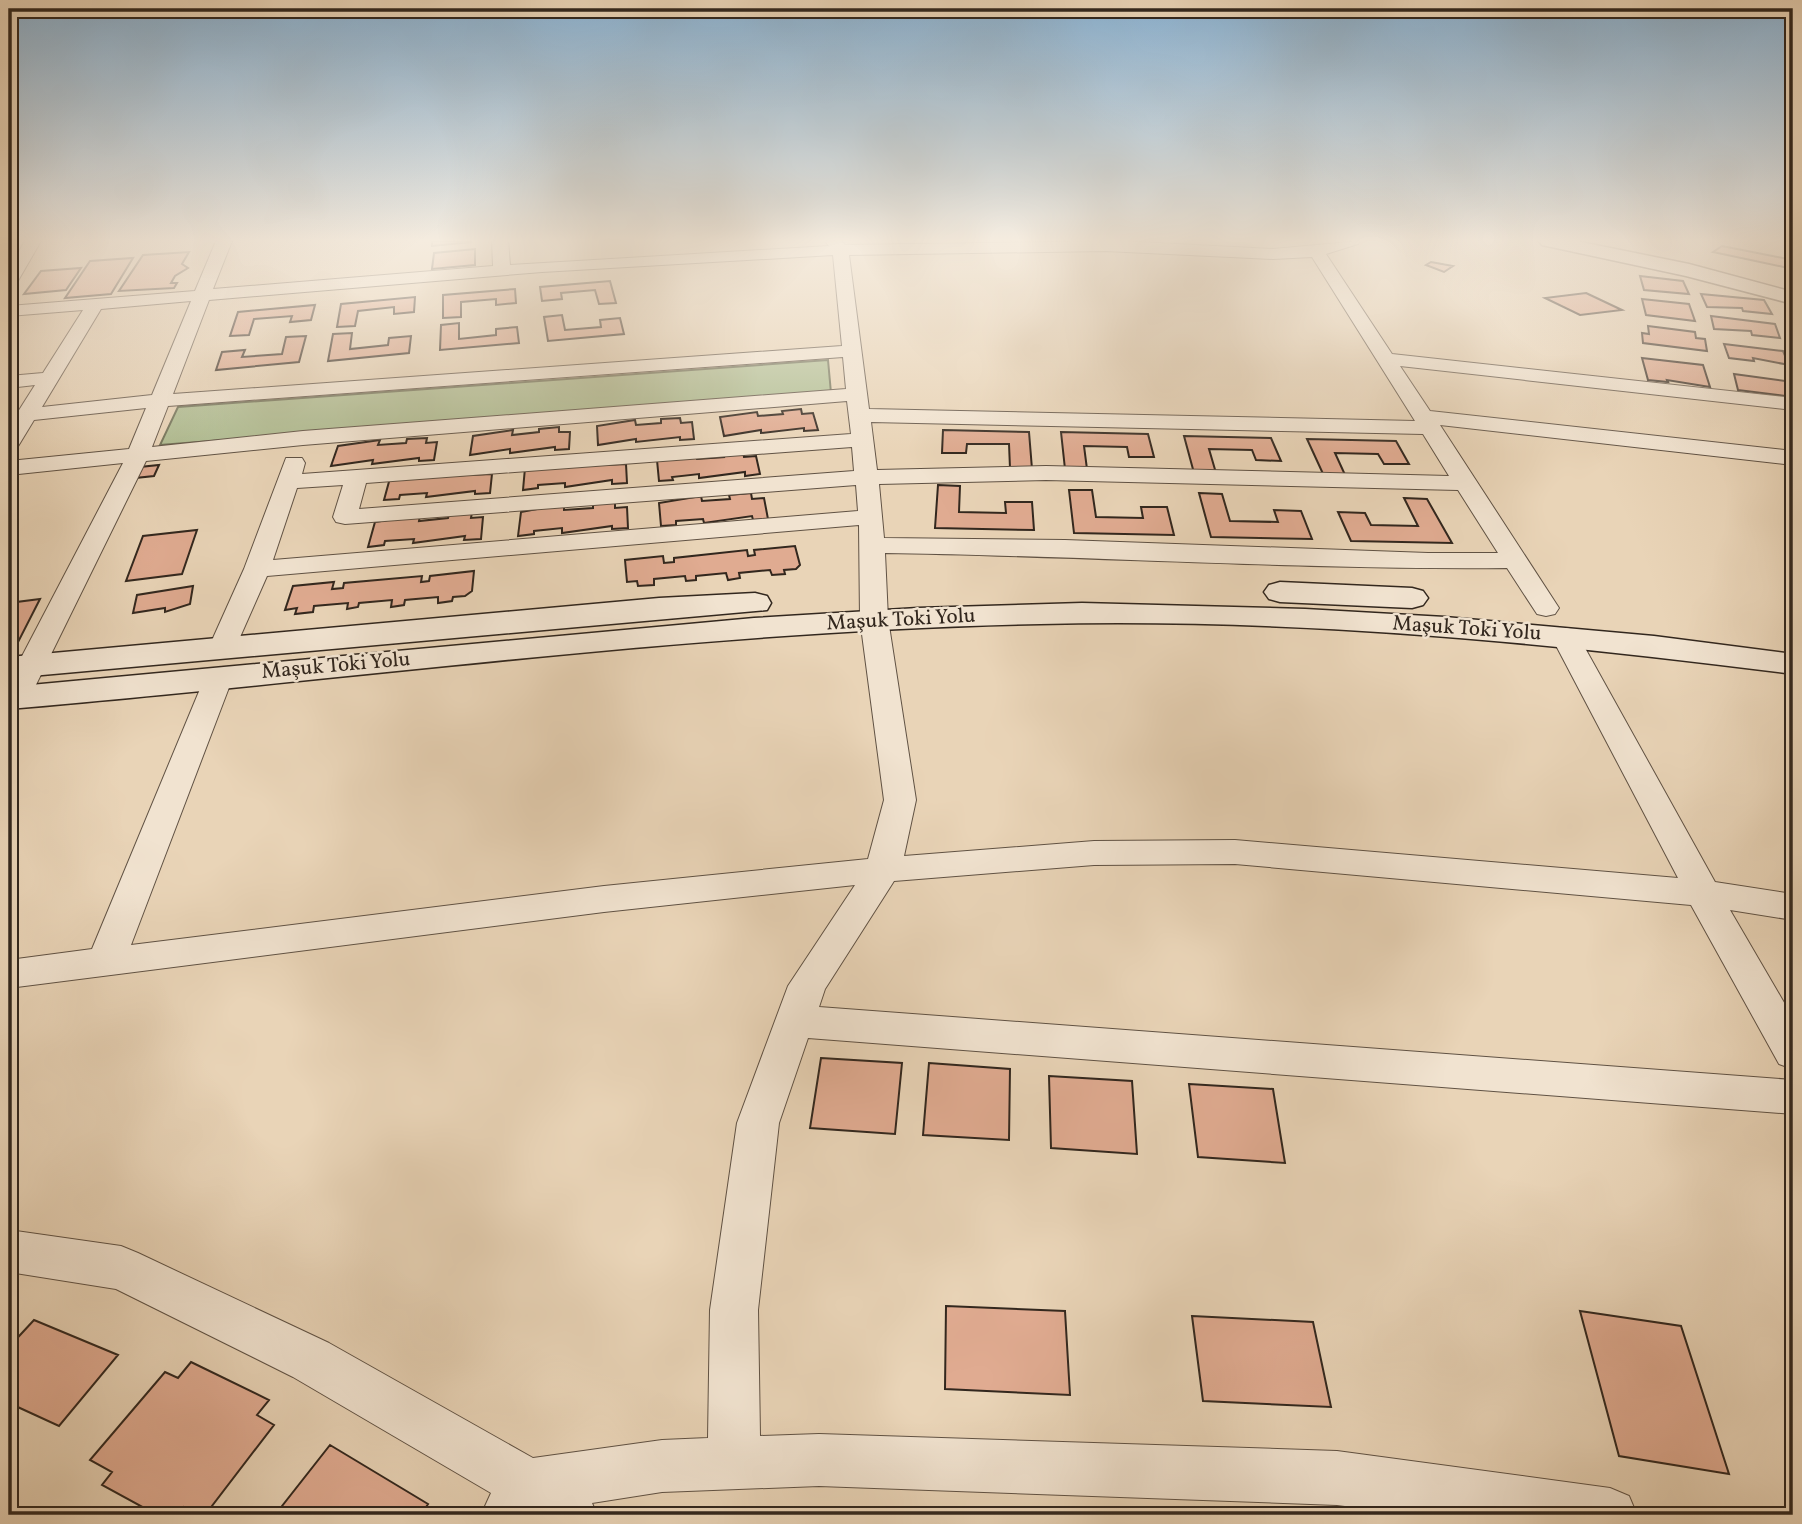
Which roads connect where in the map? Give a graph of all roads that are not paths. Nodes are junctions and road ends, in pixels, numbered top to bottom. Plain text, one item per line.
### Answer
1 (91, 312) edge
2 (196, 312) edge
3 (846, 312) edge
4 (1357, 312) edge
5 (852, 351) junction
6 (1388, 359) junction
7 (49, 379) junction
8 (9, 382) edge
9 (158, 401) junction
10 (1793, 404) edge
11 (858, 405) junction
12 (26, 415) junction
13 (1428, 422) junction
14 (303, 438) junction
15 (862, 440) junction
16 (9, 443) edge
17 (138, 455) junction
18 (1793, 458) edge
19 (9, 468) edge
20 (357, 476) junction
21 (866, 477) junction
22 (287, 482) junction
23 (1466, 483) junction
24 (345, 517) junction
25 (871, 517) junction
26 (872, 545) junction
27 (1515, 560) junction
28 (330, 563) junction
29 (257, 569) junction
30 (874, 607) junction
31 (1546, 608) junction
32 (1565, 636) junction
33 (1793, 638) edge
34 (221, 662) junction
35 (1793, 664) edge
36 (16, 682) edge
37 (883, 870) junction
38 (1703, 893) junction
39 (1793, 907) edge
40 (106, 962) junction
41 (9, 974) edge
42 (794, 1021) junction
43 (1793, 1053) edge
44 (1793, 1097) edge
45 (9, 1251) edge
46 (734, 1463) junction
47 (518, 1500) edge
48 (570, 1515) edge
49 (1610, 1515) edge

1 - 7 street
2 - 9 street
3 - 5 street
4 - 6 street
5 - 9 street
5 - 11 street
6 - 10 street
6 - 13 street
7 - 8 street
7 - 12 street
9 - 12 street
9 - 17 street
11 - 13 street
11 - 14 street
11 - 15 street
12 - 16 street
13 - 18 street
13 - 23 street
14 - 17 street
14 - 22 street
15 - 20 street
15 - 21 street
17 - 19 street
17 - 36 street
20 - 22 street
20 - 24 street
21 - 23 street
21 - 24 street
21 - 25 street
22 - 29 street
23 - 27 street
24 - 28 street
25 - 26 street
25 - 28 street
26 - 27 street
26 - 30 street
27 - 31 street
28 - 29 street
29 - 34 street
30 - 31 main road
30 - 32 main road, Maşuk Toki Yolu
30 - 34 main road, Maşuk Toki Yolu
30 - 37 street
31 - 33 main road
32 - 35 main road, Maşuk Toki Yolu
32 - 38 street
34 - 36 main road, Maşuk Toki Yolu
34 - 40 street
37 - 38 street
37 - 40 street
37 - 42 street
38 - 39 street
38 - 43 street
40 - 41 street
42 - 44 street
42 - 46 street
45 - 47 street
46 - 47 street
46 - 49 street
47 - 48 street

